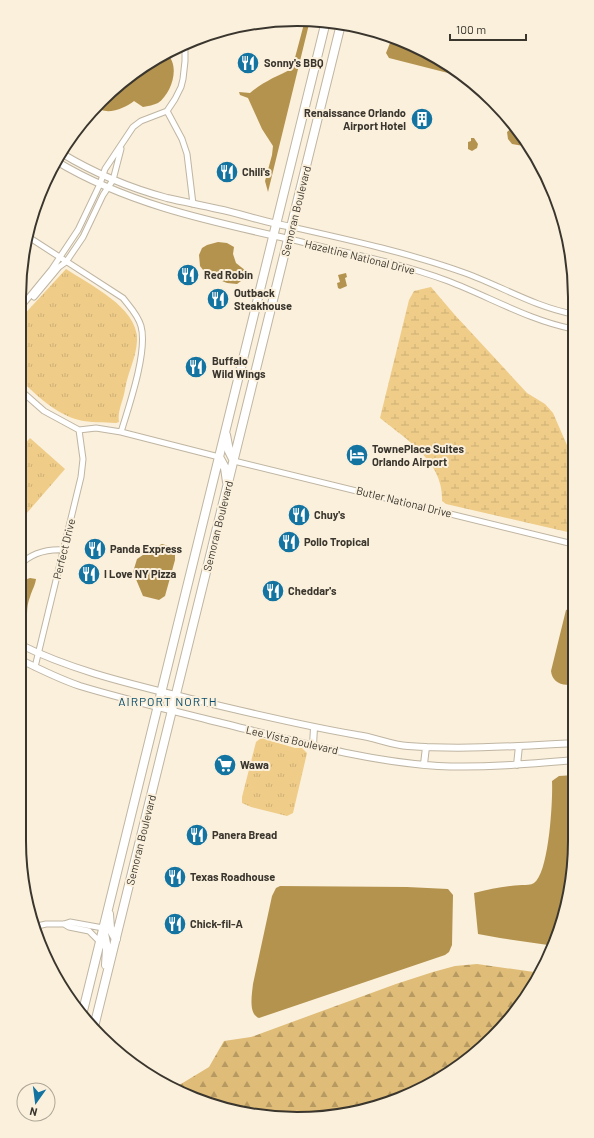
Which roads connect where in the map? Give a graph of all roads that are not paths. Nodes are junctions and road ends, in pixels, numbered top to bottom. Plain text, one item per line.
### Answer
1 (324, 28) edge
2 (340, 29) edge
3 (185, 50) edge
4 (167, 111) junction
5 (122, 145) junction
6 (66, 155) edge
7 (61, 163) edge
8 (103, 175) junction
9 (113, 180) junction
10 (100, 184) junction
11 (108, 188) junction
12 (193, 204) junction
13 (276, 224) junction
14 (292, 226) junction
15 (274, 236) junction
16 (32, 239) edge
17 (289, 239) junction
18 (61, 258) junction
19 (66, 262) junction
20 (26, 301) edge
21 (26, 305) edge
22 (568, 313) edge
23 (568, 328) edge
24 (26, 394) edge
25 (79, 430) junction
26 (121, 432) junction
27 (226, 433) junction
28 (219, 457) junction
29 (234, 461) junction
30 (228, 486) junction
31 (568, 543) edge
32 (64, 550) junction
33 (26, 559) edge
34 (26, 647) edge
35 (38, 653) junction
36 (26, 662) edge
37 (35, 667) junction
38 (161, 692) junction
39 (176, 695) junction
40 (158, 707) junction
41 (173, 711) junction
42 (314, 728) junction
43 (568, 743) edge
44 (313, 745) junction
45 (518, 746) junction
46 (426, 747) junction
47 (568, 761) edge
48 (424, 764) junction
49 (517, 765) junction
50 (109, 903) junction
51 (64, 924) junction
52 (39, 926) edge
53 (103, 928) junction
54 (116, 939) junction
55 (100, 942) junction
56 (104, 988) junction
57 (84, 1008) edge
58 (95, 1022) edge

1 - 13 main road, Semoran Boulevard
2 - 14 main road, Semoran Boulevard
3 - 4 street
4 - 5 street
4 - 12 street
5 - 8 street
5 - 9 street
6 - 8 street, Hazeltine National Drive
7 - 10 street, Hazeltine National Drive
8 - 9 street, Hazeltine National Drive
8 - 10 street
9 - 11 street
9 - 12 street, Hazeltine National Drive
10 - 11 street, Hazeltine National Drive
10 - 18 street
11 - 15 street, Hazeltine National Drive
11 - 19 street
12 - 13 street, Hazeltine National Drive
13 - 14 street, Hazeltine National Drive
13 - 15 main road, Semoran Boulevard
14 - 17 main road, Semoran Boulevard
14 - 22 street, Hazeltine National Drive
15 - 17 street, Hazeltine National Drive
15 - 27 main road, Semoran Boulevard
16 - 18 street
17 - 23 street, Hazeltine National Drive
17 - 29 main road, Semoran Boulevard
18 - 19 street
18 - 20 street
19 - 21 street
19 - 26 street
24 - 25 street
25 - 26 street
25 - 32 street, Perfect Drive
26 - 28 street
27 - 28 main road, Semoran Boulevard
27 - 29 main road
28 - 30 main road
28 - 38 main road, Semoran Boulevard
29 - 30 main road, Semoran Boulevard
29 - 31 street, Butler National Drive
30 - 39 main road, Semoran Boulevard
32 - 33 street
32 - 35 street, Perfect Drive
34 - 35 street, Lee Vista Boulevard
35 - 37 street, Perfect Drive
35 - 38 street, Lee Vista Boulevard
36 - 37 street, Lee Vista Boulevard
37 - 40 street, Lee Vista Boulevard
38 - 39 street, Lee Vista Boulevard
38 - 40 main road, Semoran Boulevard
39 - 41 main road, Semoran Boulevard
39 - 42 street, Lee Vista Boulevard
40 - 41 street, Lee Vista Boulevard
40 - 50 main road, Semoran Boulevard
41 - 44 street, Lee Vista Boulevard
41 - 54 main road, Semoran Boulevard
42 - 44 street
42 - 46 street, Lee Vista Boulevard
43 - 45 street, Lee Vista Boulevard
44 - 48 street, Lee Vista Boulevard
45 - 46 street, Lee Vista Boulevard
45 - 49 street
46 - 48 street
47 - 49 street, Lee Vista Boulevard
48 - 49 street, Lee Vista Boulevard
50 - 53 main road, Semoran Boulevard
50 - 54 main road
51 - 52 street
51 - 53 street
51 - 55 street
53 - 55 main road, Semoran Boulevard
53 - 56 main road
54 - 56 main road, Semoran Boulevard
55 - 57 main road, Semoran Boulevard
56 - 58 main road, Semoran Boulevard

